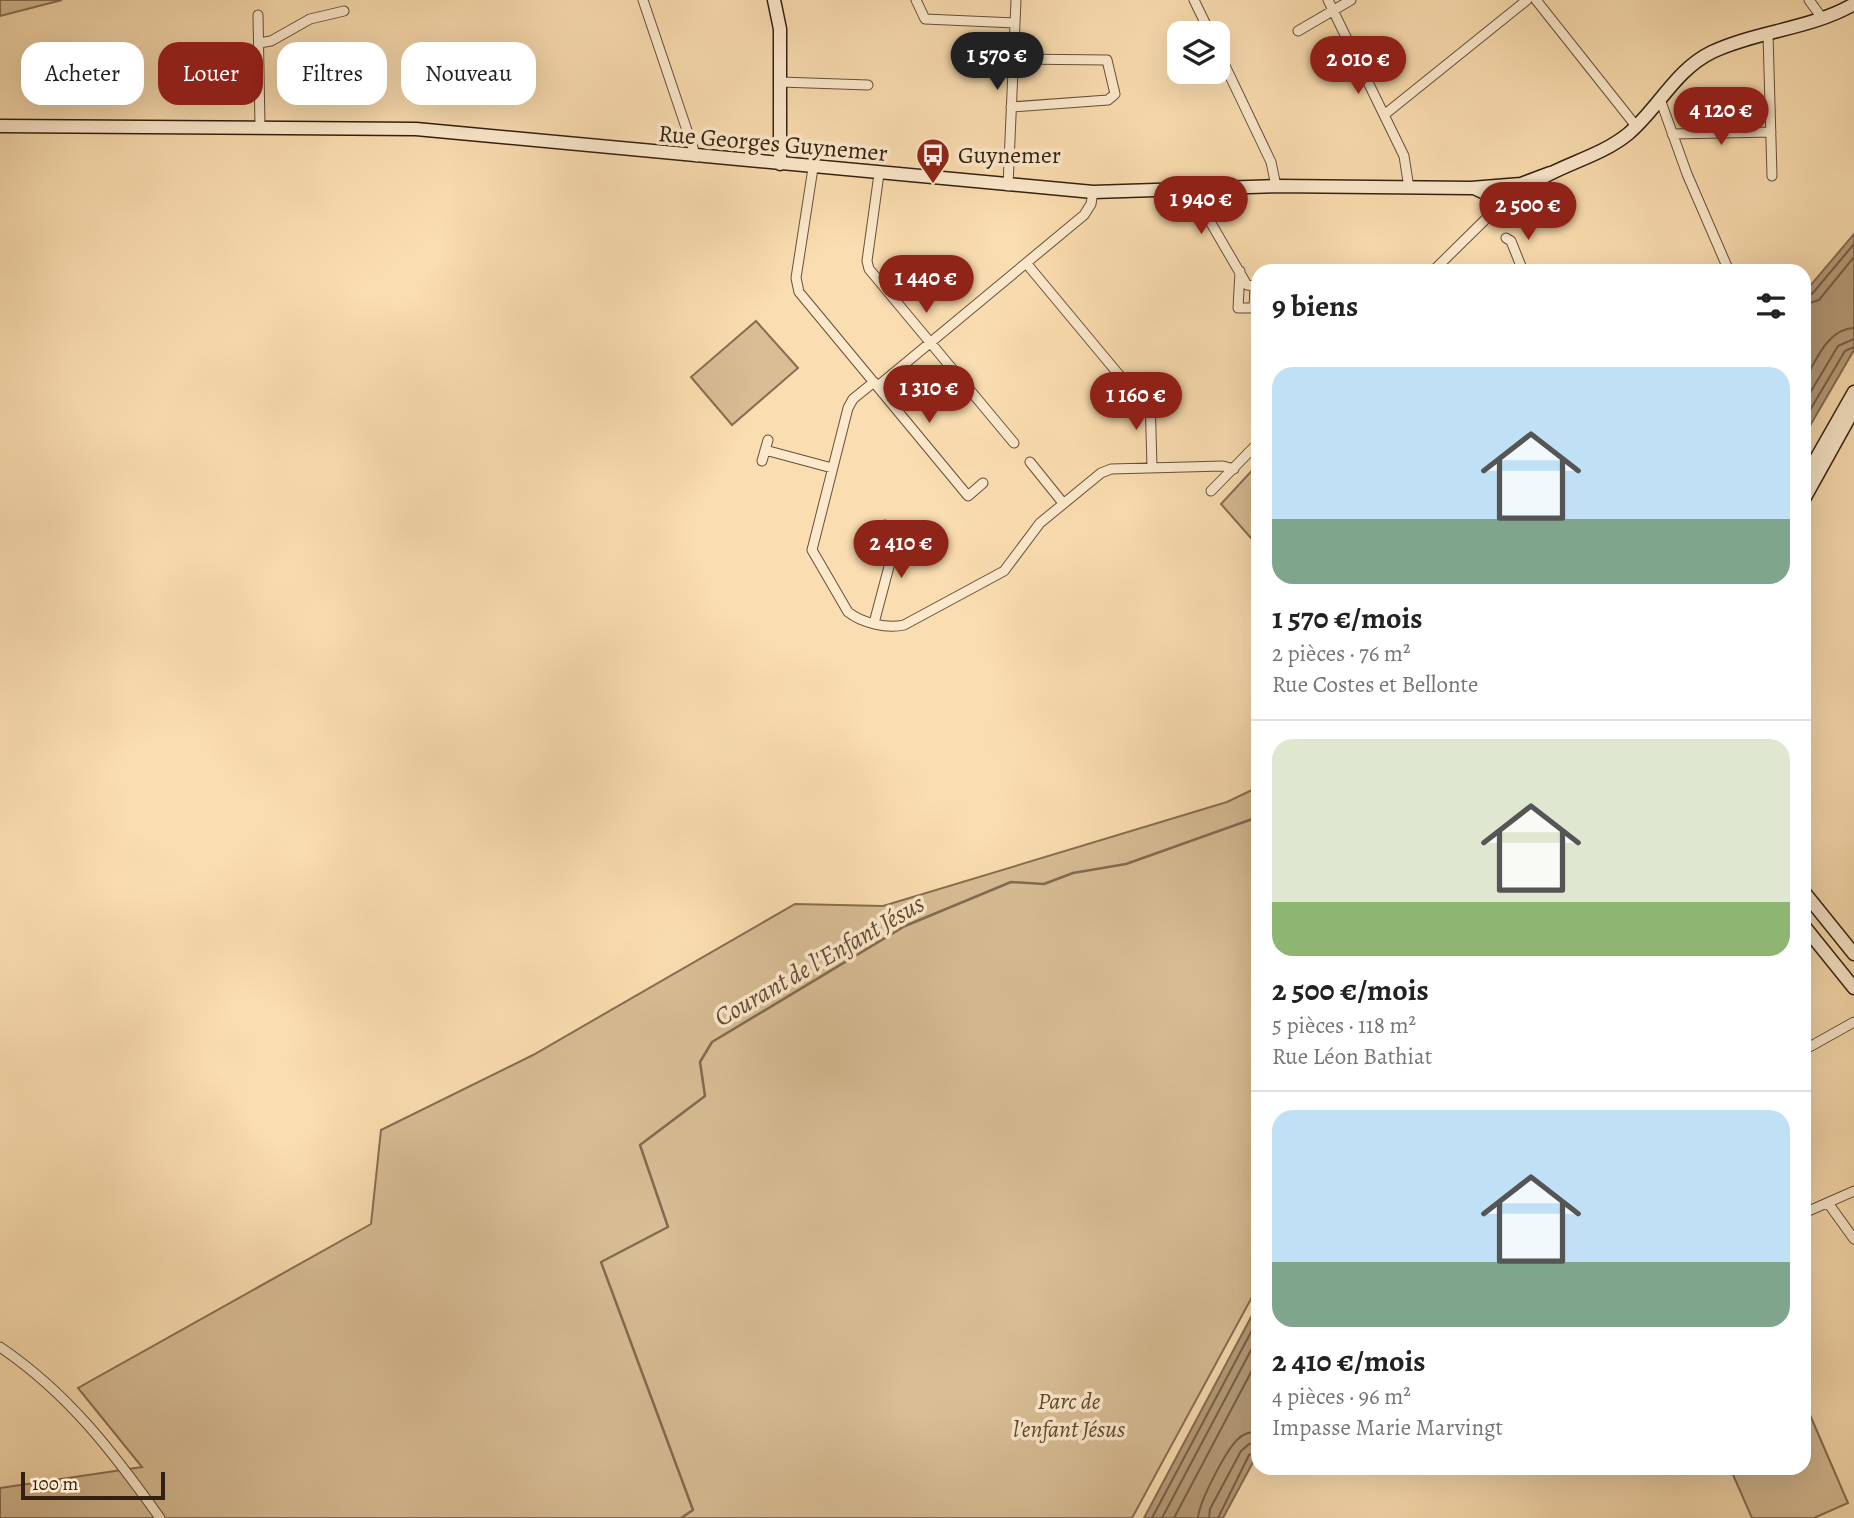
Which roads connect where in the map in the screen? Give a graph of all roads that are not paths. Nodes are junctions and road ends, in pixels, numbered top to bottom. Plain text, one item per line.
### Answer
1 (643, 0) edge
2 (774, 0) edge
3 (916, 0) edge
4 (1016, 0) edge
5 (1194, 0) edge
6 (1328, 0) edge
7 (1351, 0) edge
8 (1527, 0) edge
9 (1536, 0) edge
10 (1809, 0) edge
11 (1854, 4) edge
12 (344, 10) dead end
13 (1334, 12) junction
14 (258, 15) dead end
15 (1822, 18) junction
16 (1204, 21) edge
17 (1015, 23) junction
18 (1298, 31) dead end
19 (1768, 34) junction
20 (259, 42) edge
21 (263, 43) edge
22 (1013, 59) junction
23 (1230, 76) edge
24 (780, 82) junction
25 (868, 85) dead end
26 (1660, 99) junction
27 (260, 105) edge
28 (1011, 107) junction
29 (1384, 115) junction
30 (0, 126) edge
31 (260, 126) junction
32 (1636, 127) junction
33 (1771, 132) junction
34 (1672, 134) junction
35 (696, 157) junction
36 (780, 164) junction
37 (813, 168) junction
38 (1550, 173) junction
39 (879, 174) junction
40 (1772, 176) dead end
41 (1504, 184) junction
42 (1008, 186) junction
43 (1276, 186) junction
44 (1206, 188) junction
45 (1409, 188) junction
46 (1471, 188) junction
47 (1093, 192) junction
48 (1516, 200) junction
49 (1496, 203) junction
50 (1506, 238) dead end
51 (1026, 263) junction
52 (1439, 264) edge
53 (1520, 264) edge
54 (1726, 264) edge
55 (1240, 271) dead end
56 (930, 343) junction
57 (876, 384) junction
58 (1854, 393) edge
59 (1150, 396) junction
60 (1162, 396) dead end
61 (1854, 409) edge
62 (768, 440) dead end
63 (1014, 443) dead end
64 (765, 450) junction
65 (1251, 451) edge
66 (762, 461) dead end
67 (1030, 462) dead end
68 (1152, 467) junction
69 (832, 468) junction
70 (1811, 468) edge
71 (1234, 469) junction
72 (983, 483) dead end
73 (1811, 486) edge
74 (1211, 491) dead end
75 (1063, 503) junction
76 (885, 525) dead end
77 (899, 529) junction
78 (911, 532) dead end
79 (874, 623) junction
80 (1811, 901) edge
81 (1811, 935) edge
82 (1854, 954) edge
83 (1854, 988) edge
84 (1854, 1022) edge
85 (1811, 1046) edge
86 (1854, 1191) edge
87 (1828, 1203) junction
88 (1811, 1210) edge
89 (1854, 1239) edge
90 (0, 1347) edge
91 (160, 1518) edge

1 - 35 street
2 - 24 main road
3 - 17 street
4 - 17 street
5 - 16 street
6 - 13 street
7 - 13 street
8 - 29 street
9 - 32 street
10 - 15 street
11 - 15 main road, Rue Georges Guynemer
12 - 21 street
13 - 18 street
13 - 29 street
14 - 20 street
15 - 19 main road, Rue Georges Guynemer
17 - 22 street
19 - 26 main road, Rue Georges Guynemer
19 - 33 street
22 - 28 street
22 - 28 street
23 - 43 street
24 - 25 street
24 - 36 main road
26 - 32 main road, Rue Georges Guynemer
26 - 34 street
27 - 31 street
28 - 42 street
29 - 45 street
30 - 31 main road, Rue Georges Guynemer
31 - 35 main road, Rue Georges Guynemer
32 - 38 main road, Rue Georges Guynemer
33 - 34 street
33 - 40 street
34 - 54 street
35 - 36 main road, Rue Georges Guynemer
36 - 37 main road, Rue Georges Guynemer
37 - 39 main road, Rue Georges Guynemer
37 - 57 street
38 - 41 main road, Rue Georges Guynemer
38 - 48 main road, Rue Georges Guynemer
39 - 42 main road, Rue Georges Guynemer
39 - 56 street
41 - 46 main road, Rue Georges Guynemer
41 - 48 main road
41 - 49 main road
42 - 47 main road, Rue Georges Guynemer
43 - 44 main road, Rue Georges Guynemer
43 - 45 main road, Rue Georges Guynemer
44 - 47 main road, Rue Georges Guynemer
44 - 55 street
45 - 46 main road, Rue Georges Guynemer
46 - 49 main road, Rue Georges Guynemer
47 - 51 street
48 - 49 main road
49 - 52 street
50 - 53 street
51 - 56 street
51 - 59 street
56 - 57 street
56 - 63 street
57 - 69 street
57 - 72 street
58 - 70 main road
59 - 60 street
59 - 68 street
61 - 73 main road
62 - 64 street
64 - 66 street
64 - 69 street
65 - 71 street
67 - 75 street
68 - 71 street
68 - 75 street
69 - 79 street
71 - 74 street
75 - 79 street
76 - 77 street
77 - 78 street
77 - 79 street
80 - 82 main road
81 - 83 main road
84 - 85 street
86 - 87 street
87 - 88 street
87 - 89 street
90 - 91 street

